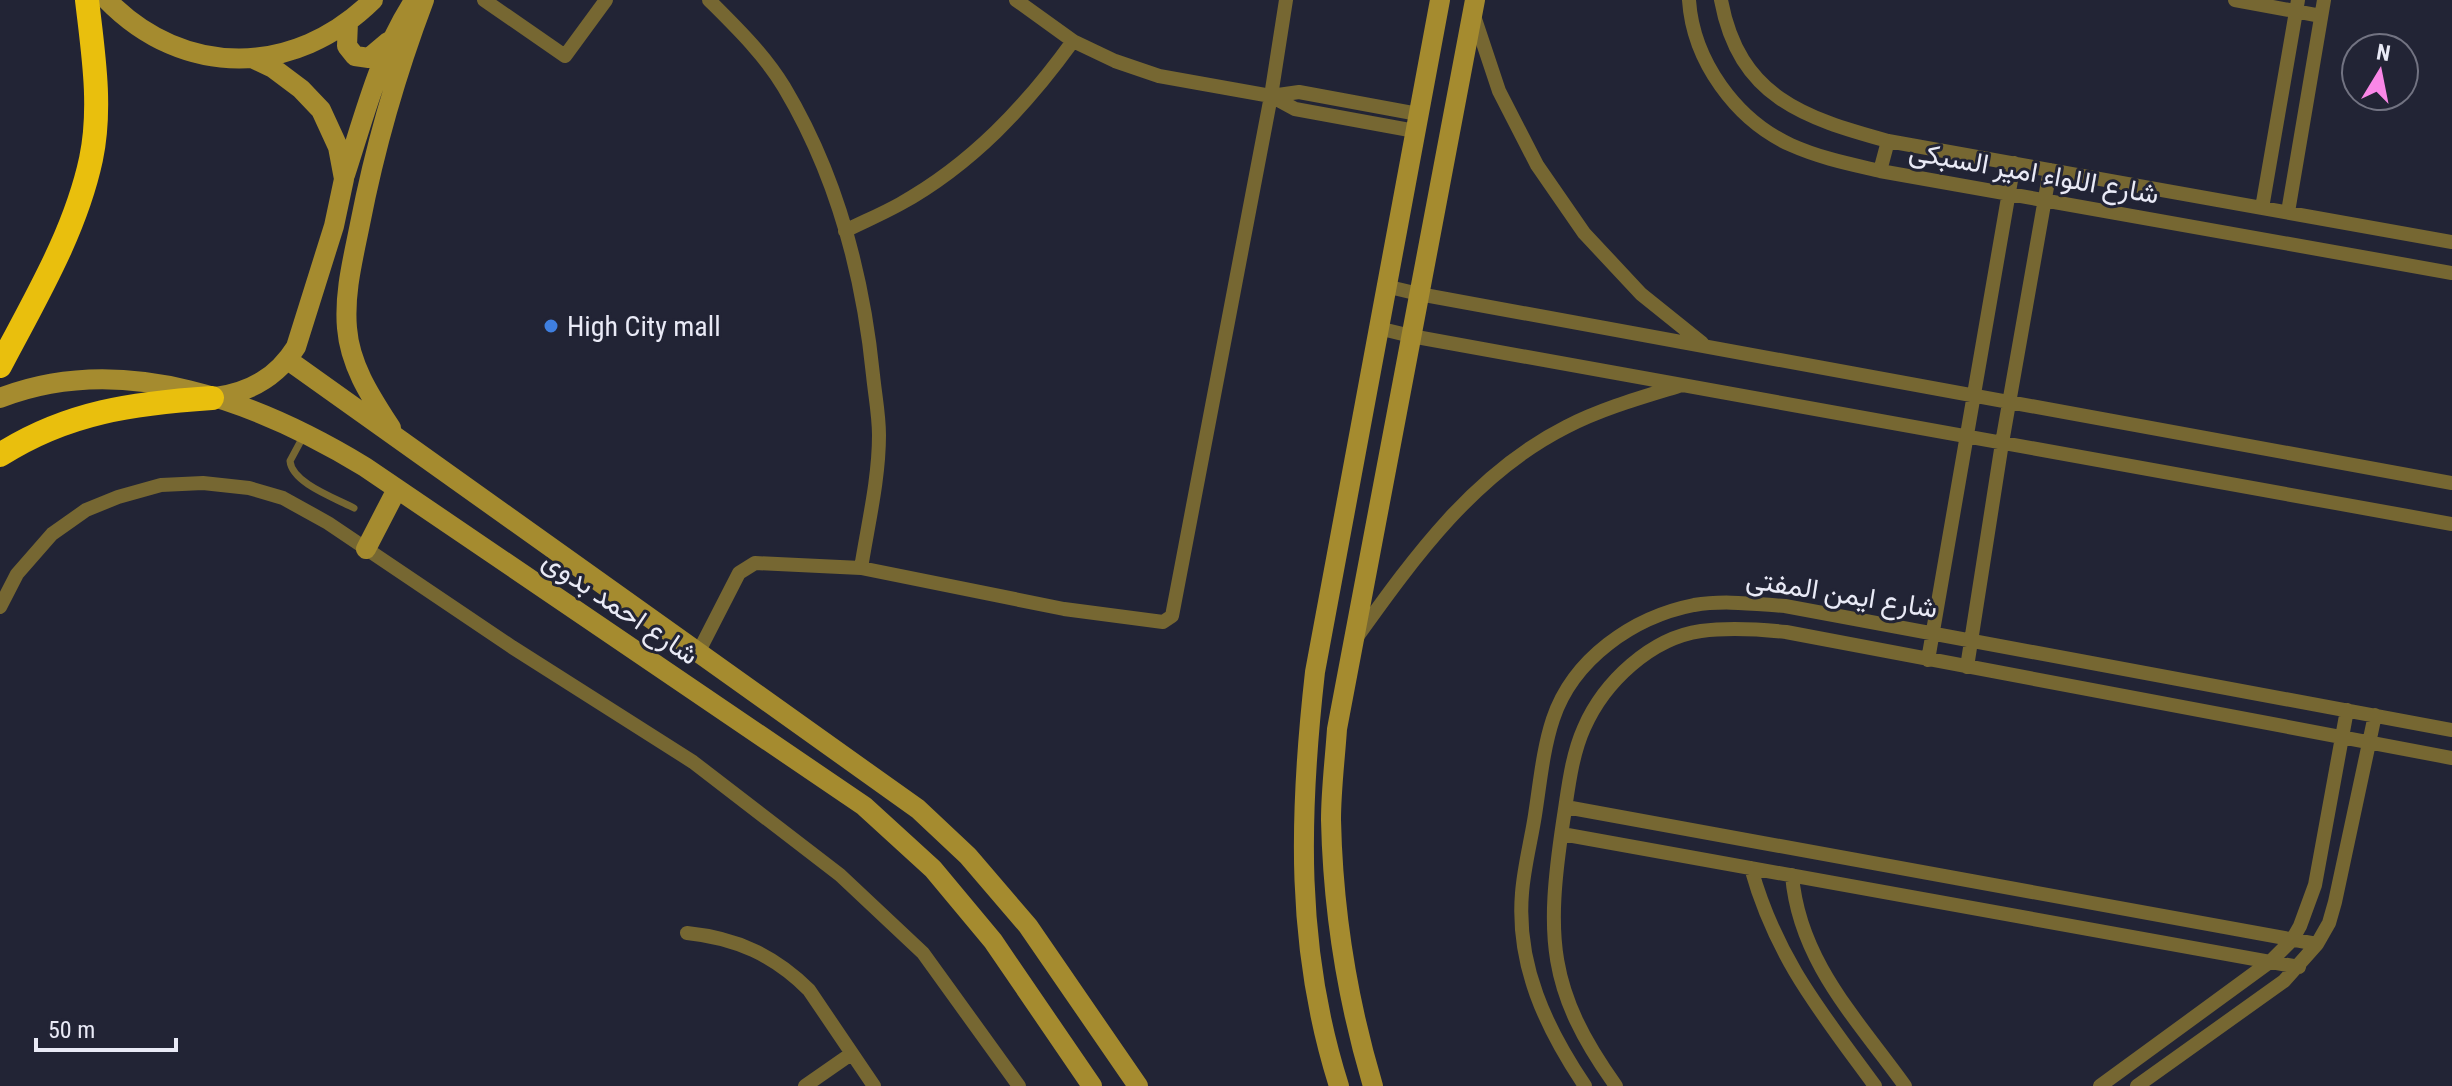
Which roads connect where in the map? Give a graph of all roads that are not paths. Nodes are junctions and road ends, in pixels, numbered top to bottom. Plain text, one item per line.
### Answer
1 (87, 0) edge
2 (107, 0) edge
3 (373, 0) edge
4 (415, 0) edge
5 (424, 0) edge
6 (484, 0) edge
7 (606, 0) edge
8 (709, 0) edge
9 (1016, 0) edge
10 (1286, 0) edge
11 (1440, 0) edge
12 (1689, 0) edge
13 (1721, 0) edge
14 (2235, 0) edge
15 (2324, 0) edge
16 (1474, 6) edge
17 (2297, 6) edge
18 (2321, 16) junction
19 (348, 22) junction
20 (391, 40) junction
21 (1073, 41) junction
22 (254, 59) junction
23 (1271, 96) junction
24 (1416, 122) junction
25 (1888, 141) junction
26 (2014, 163) junction
27 (2050, 170) junction
28 (1880, 171) junction
29 (344, 179) junction
30 (2009, 193) junction
31 (2045, 199) junction
32 (2262, 208) junction
33 (2288, 212) junction
34 (845, 231) junction
35 (2452, 242) edge
36 (2452, 273) edge
37 (1385, 286) junction
38 (1419, 294) junction
39 (1378, 328) junction
40 (1411, 336) junction
41 (1706, 346) junction
42 (288, 360) junction
43 (0, 366) edge
44 (1684, 385) junction
45 (1975, 395) junction
46 (0, 398) edge
47 (212, 398) junction
48 (2009, 402) junction
49 (305, 433) junction
50 (1967, 437) junction
51 (397, 438) junction
52 (2002, 443) junction
53 (0, 455) edge
54 (2452, 483) edge
55 (397, 489) junction
56 (354, 508) dead end
57 (2452, 524) edge
58 (366, 549) junction
59 (861, 568) junction
60 (0, 607) edge
61 (1933, 632) junction
62 (1970, 639) junction
63 (1354, 641) junction
64 (699, 651) junction
65 (1928, 660) junction
66 (1967, 667) junction
67 (2347, 710) junction
68 (2375, 715) junction
69 (2452, 730) edge
70 (2343, 737) junction
71 (2370, 742) junction
72 (2452, 758) edge
73 (1566, 807) junction
74 (1562, 834) junction
75 (1751, 868) junction
76 (1792, 875) junction
77 (2184, 920) junction
78 (687, 933) dead end
79 (2292, 940) junction
80 (2317, 944) junction
81 (2180, 945) junction
82 (2271, 961) junction
83 (2299, 967) junction
84 (851, 1054) junction
85 (805, 1086) edge
86 (874, 1086) edge
87 (1019, 1086) edge
88 (1092, 1086) edge
89 (1138, 1086) edge
90 (1339, 1086) edge
91 (1373, 1086) edge
92 (1585, 1086) edge
93 (1616, 1086) edge
94 (1875, 1086) edge
95 (1905, 1086) edge
96 (2100, 1086) edge
97 (2137, 1086) edge

1 - 43 highway
2 - 22 street
3 - 19 street
4 - 20 street
5 - 51 street
6 - 7 street
8 - 34 street
9 - 21 street
10 - 23 street
11 - 24 street
12 - 28 street, شارع اللواء امير السبكى
13 - 25 street, شارع اللواء امير السبكى
14 - 17 street
15 - 18 street
16 - 38 street
16 - 41 street
17 - 18 street
17 - 32 street
18 - 33 street
19 - 20 street
19 - 22 street
20 - 29 street
21 - 23 street
21 - 34 street
22 - 29 street
23 - 24 street
23 - 59 street
24 - 37 street
25 - 26 street, شارع اللواء امير السبكى
25 - 28 street
26 - 27 street, شارع اللواء امير السبكى
26 - 30 street
27 - 31 street
27 - 32 street, شارع اللواء امير السبكى
28 - 30 street, شارع اللواء امير السبكى
29 - 42 street
30 - 31 street, شارع اللواء امير السبكى
30 - 45 street
31 - 36 street, شارع اللواء امير السبكى
31 - 48 street
32 - 33 street, شارع اللواء امير السبكى
33 - 35 street, شارع اللواء امير السبكى
34 - 59 street
37 - 38 street
37 - 39 street
38 - 40 street
38 - 41 street
39 - 40 street
39 - 90 street
40 - 44 street
40 - 63 street
41 - 45 street
42 - 47 street
42 - 51 street, شارع احمد بدوى
44 - 50 street
44 - 63 street
45 - 48 street
45 - 50 street
46 - 47 street, شارع احمد بدوى
47 - 49 street, شارع احمد بدوى
47 - 53 highway
48 - 52 street
48 - 54 street
49 - 55 street, شارع احمد بدوى
49 - 56 lane
50 - 52 street
50 - 61 street
51 - 64 street, شارع احمد بدوى
52 - 57 street
52 - 62 street
55 - 58 street
55 - 88 street, شارع احمد بدوى
58 - 60 street
58 - 87 street
59 - 64 street
61 - 62 street, شارع ايمن المفتى
61 - 65 street
61 - 92 street, شارع ايمن المفتى
62 - 66 street
62 - 67 street, شارع ايمن المفتى
63 - 91 street
64 - 89 street, شارع احمد بدوى
65 - 66 street, شارع ايمن المفتى
65 - 73 street, شارع ايمن المفتى
66 - 70 street, شارع ايمن المفتى
67 - 68 street, شارع ايمن المفتى
67 - 70 street
68 - 69 street, شارع ايمن المفتى
68 - 71 street
70 - 71 street, شارع ايمن المفتى
70 - 79 street
71 - 72 street, شارع ايمن المفتى
71 - 80 street
73 - 74 street, شارع ايمن المفتى
73 - 77 street
74 - 75 street
74 - 93 street, شارع ايمن المفتى
75 - 76 street
75 - 94 street
76 - 81 street
76 - 95 street
77 - 79 street
77 - 81 street
78 - 84 street
79 - 80 street
79 - 82 street
80 - 83 street
81 - 82 street
82 - 83 street
82 - 96 street
83 - 97 street
84 - 85 street
84 - 86 street

